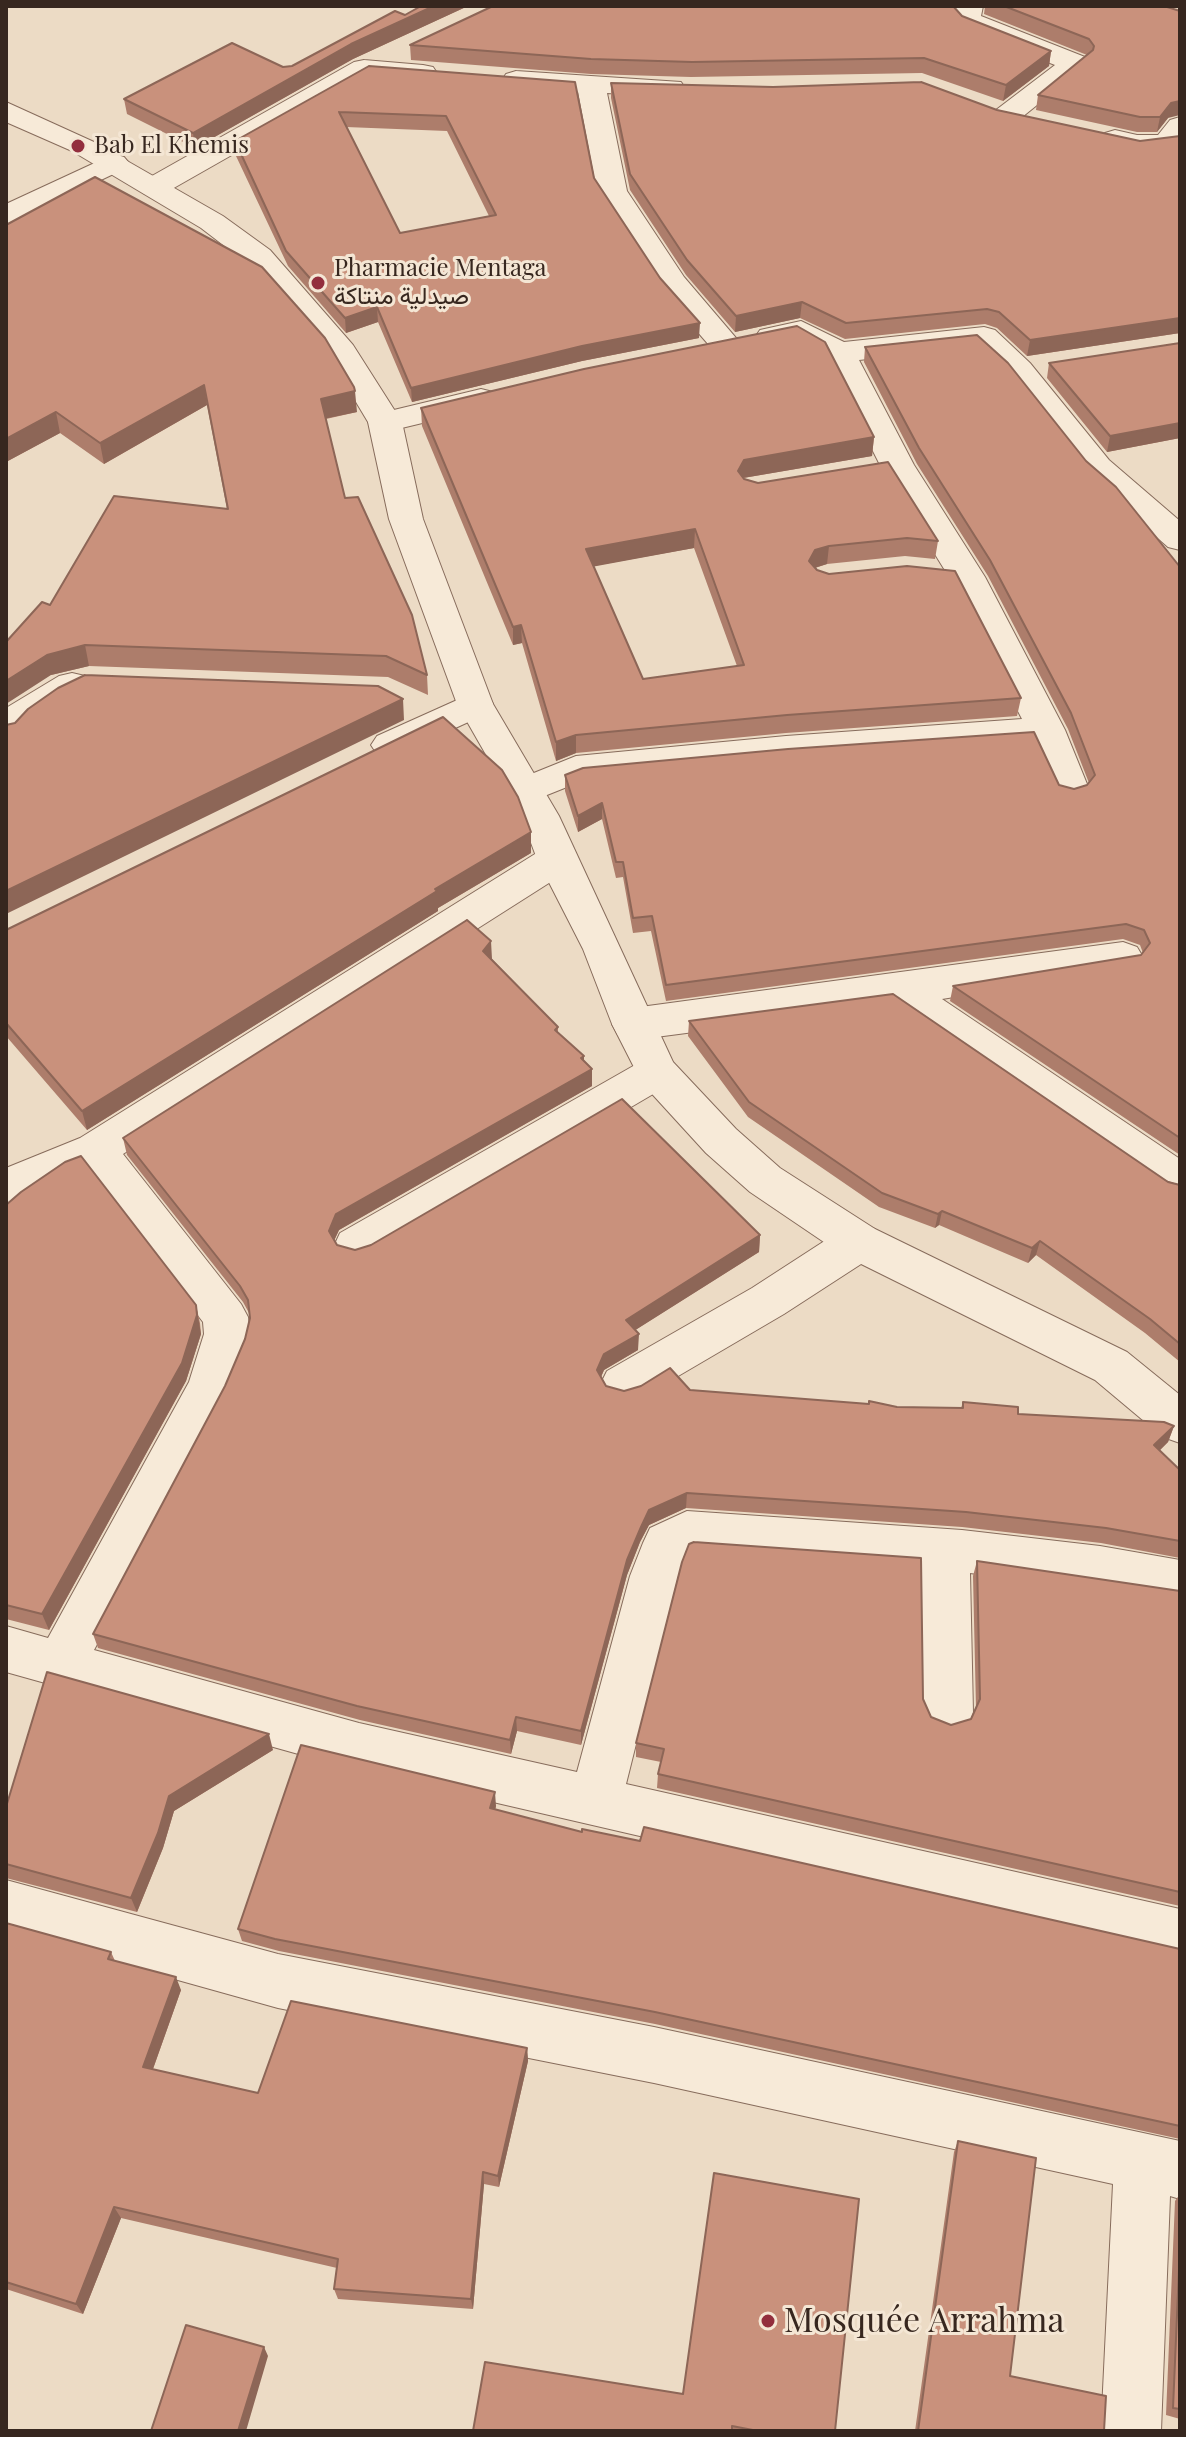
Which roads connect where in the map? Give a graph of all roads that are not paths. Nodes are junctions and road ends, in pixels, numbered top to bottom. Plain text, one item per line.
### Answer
1 (969, 6) edge
2 (417, 43) edge
3 (364, 68) junction
4 (455, 75) edge
5 (485, 78) edge
6 (591, 86) junction
7 (704, 89) edge
8 (6, 111) edge
9 (1009, 114) edge
10 (1178, 131) edge
11 (1094, 134) edge
12 (90, 151) junction
13 (154, 187) junction
14 (6, 216) edge
15 (839, 352) junction
16 (507, 393) edge
17 (385, 422) junction
18 (1180, 539) edge
19 (921, 572) edge
20 (967, 577) junction
21 (105, 682) edge
22 (401, 699) edge
23 (458, 712) junction
24 (1046, 730) junction
25 (6, 732) edge
26 (361, 759) edge
27 (1070, 789) edge
28 (527, 790) junction
29 (557, 859) junction
30 (1123, 957) edge
31 (899, 990) junction
32 (633, 1024) junction
33 (657, 1072) junction
34 (95, 1150) junction
35 (1180, 1182) edge
36 (6, 1186) edge
37 (859, 1242) junction
38 (356, 1246) edge
39 (623, 1385) dead end
40 (1180, 1423) edge
41 (945, 1551) junction
42 (1180, 1582) edge
43 (6, 1649) edge
44 (60, 1664) junction
45 (948, 1713) dead end
46 (596, 1800) junction
47 (6, 1906) edge
48 (1180, 1935) edge
49 (1161, 2166) edge
50 (1131, 2431) edge

1 - 9 street
2 - 3 street
3 - 4 street
3 - 13 street
5 - 6 street
6 - 7 street
6 - 15 street
8 - 12 street
10 - 11 street
12 - 13 street
12 - 14 street
13 - 17 street
15 - 18 street
15 - 20 street
16 - 17 street
17 - 23 street
19 - 20 street
20 - 24 street
21 - 25 street
22 - 23 street
23 - 26 street
23 - 28 street
24 - 27 street
24 - 28 street
28 - 29 street
29 - 32 street
29 - 34 street
30 - 31 street
31 - 32 street
31 - 35 street
32 - 33 street
33 - 37 street
33 - 38 street
34 - 36 street
34 - 44 street
37 - 39 street
37 - 40 street
41 - 42 street
41 - 45 street
41 - 46 street
43 - 44 street
44 - 46 street
46 - 48 street
47 - 49 street
49 - 50 street

